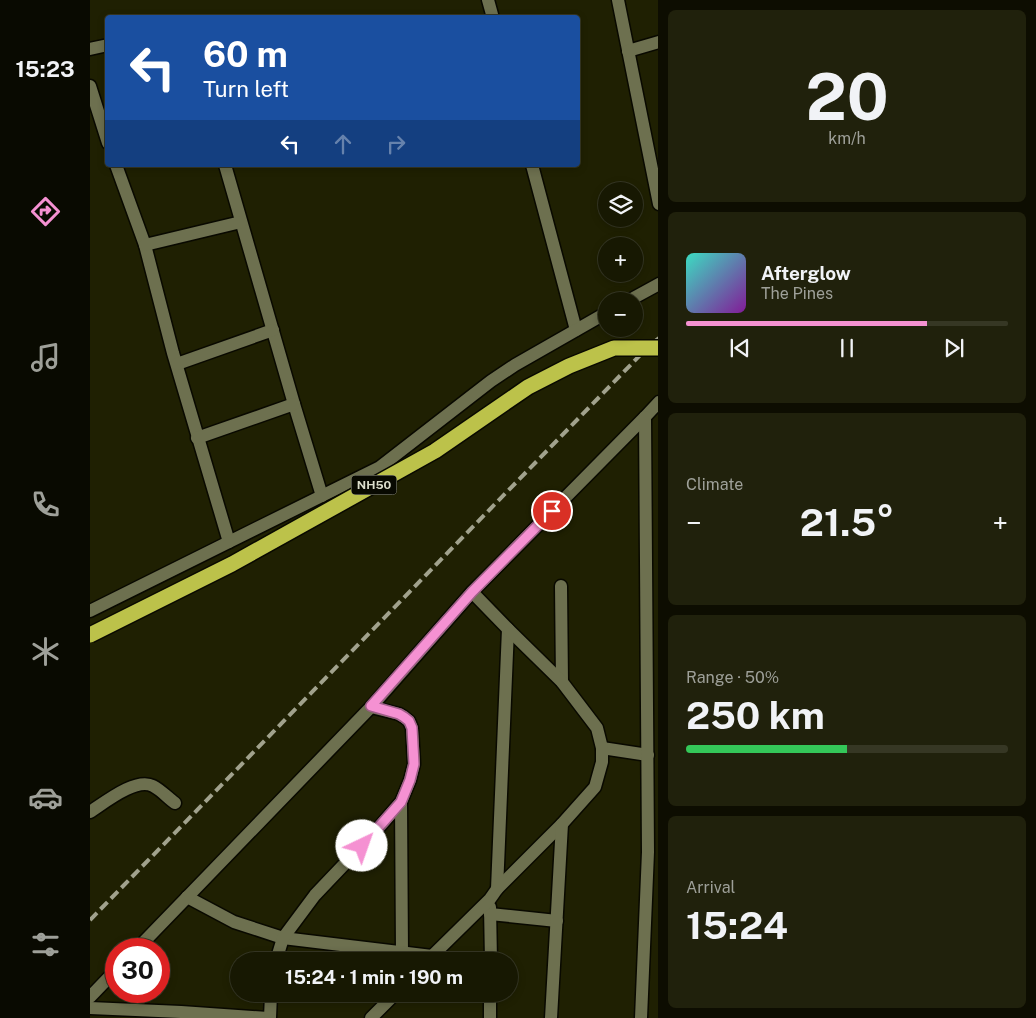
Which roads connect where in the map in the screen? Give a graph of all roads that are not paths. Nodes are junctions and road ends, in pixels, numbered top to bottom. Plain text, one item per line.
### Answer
1 (488, 0) edge
2 (618, 0) edge
3 (492, 15) edge
4 (658, 42) edge
5 (105, 46) edge
6 (90, 49) edge
7 (628, 50) junction
8 (90, 86) edge
9 (105, 135) edge
10 (117, 167) edge
11 (226, 167) edge
12 (533, 167) edge
13 (658, 204) edge
14 (241, 222) junction
15 (145, 245) junction
16 (658, 284) edge
17 (643, 292) edge
18 (598, 318) edge
19 (273, 330) junction
20 (576, 330) junction
21 (658, 348) edge
22 (177, 364) junction
23 (658, 402) edge
24 (294, 404) junction
25 (645, 417) junction
26 (197, 438) junction
27 (322, 496) junction
28 (229, 542) junction
29 (562, 586) dead end
30 (472, 592) junction
31 (90, 611) edge
32 (508, 630) junction
33 (90, 635) edge
34 (653, 643) edge
35 (562, 682) junction
36 (371, 706) junction
37 (602, 748) junction
38 (648, 755) junction
39 (401, 802) junction
40 (175, 803) dead end
41 (90, 812) edge
42 (562, 824) junction
43 (653, 859) edge
44 (494, 894) junction
45 (187, 897) junction
46 (490, 914) junction
47 (557, 921) junction
48 (148, 938) edge
49 (283, 938) junction
50 (279, 952) edge
51 (394, 952) edge
52 (402, 952) edge
53 (437, 952) edge
54 (491, 952) edge
55 (105, 982) edge
56 (90, 998) edge
57 (271, 1002) edge
58 (387, 1002) edge
59 (490, 1002) edge
60 (90, 1008) edge
61 (181, 1015) edge
62 (269, 1018) edge
63 (371, 1018) edge
64 (490, 1018) edge
65 (551, 1018) edge
66 (641, 1018) edge

1 - 3 street
2 - 7 street
4 - 7 street
5 - 6 street
7 - 13 street
8 - 9 street
10 - 15 street
11 - 14 street
12 - 20 street
14 - 15 street
14 - 19 street
15 - 22 street
16 - 17 street
18 - 20 street
19 - 22 street
19 - 24 street
20 - 27 street
21 - 33 highway, NH50, bridge
22 - 26 street
23 - 25 street
24 - 26 street
24 - 27 street
25 - 30 street
25 - 34 street
26 - 28 street
27 - 28 street
28 - 31 street
29 - 35 street
30 - 32 street
30 - 36 street
32 - 35 street
32 - 44 street
34 - 38 street
35 - 37 street
36 - 39 street
36 - 45 street
37 - 38 street
37 - 42 street
38 - 43 street
39 - 49 street
39 - 52 street
40 - 41 street
42 - 44 street
42 - 47 street
43 - 66 street
44 - 46 street
44 - 53 street
45 - 48 street
45 - 49 street
46 - 47 street
46 - 54 street
47 - 65 street
49 - 50 street
49 - 51 street
55 - 56 street
57 - 62 street
58 - 63 street
59 - 64 street
60 - 61 street
61 - 62 street

